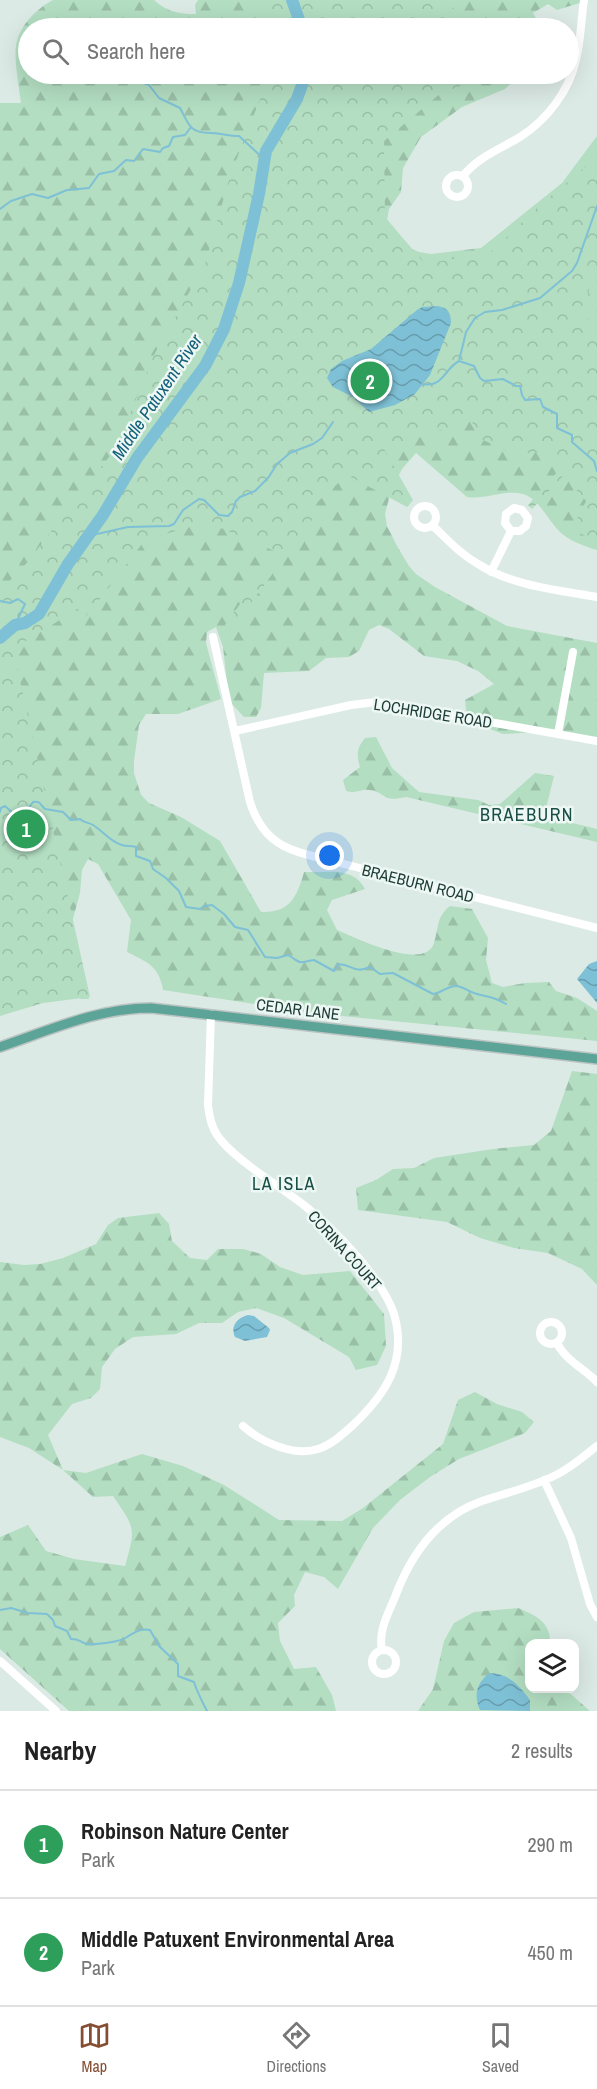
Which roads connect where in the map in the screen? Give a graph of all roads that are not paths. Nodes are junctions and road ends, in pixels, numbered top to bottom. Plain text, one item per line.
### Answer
1 (584, 0) edge
2 (579, 38) edge
3 (566, 84) edge
4 (463, 176) dead end
5 (432, 525) dead end
6 (511, 531) dead end
7 (491, 572) junction
8 (597, 597) edge
9 (213, 637) dead end
10 (573, 652) dead end
11 (235, 731) junction
12 (558, 734) junction
13 (597, 741) edge
14 (597, 928) edge
15 (211, 1014) junction
16 (0, 1047) edge
17 (597, 1059) edge
18 (557, 1343) dead end
19 (597, 1382) edge
20 (243, 1426) dead end
21 (597, 1446) edge
22 (544, 1480) junction
23 (597, 1617) edge
24 (382, 1650) dead end
25 (0, 1661) edge
26 (56, 1711) edge

1 - 2 street
3 - 4 street
5 - 7 street
6 - 7 street
7 - 8 street
9 - 11 street, BRAEBURN ROAD
10 - 12 street
11 - 12 street, LOCHRIDGE ROAD
11 - 14 street, BRAEBURN ROAD
12 - 13 street, LOCHRIDGE ROAD
15 - 16 main road, CEDAR LANE
15 - 17 main road, CEDAR LANE
15 - 20 street, CORINA COURT
18 - 19 street
21 - 22 street
22 - 23 street
22 - 24 street
25 - 26 street

